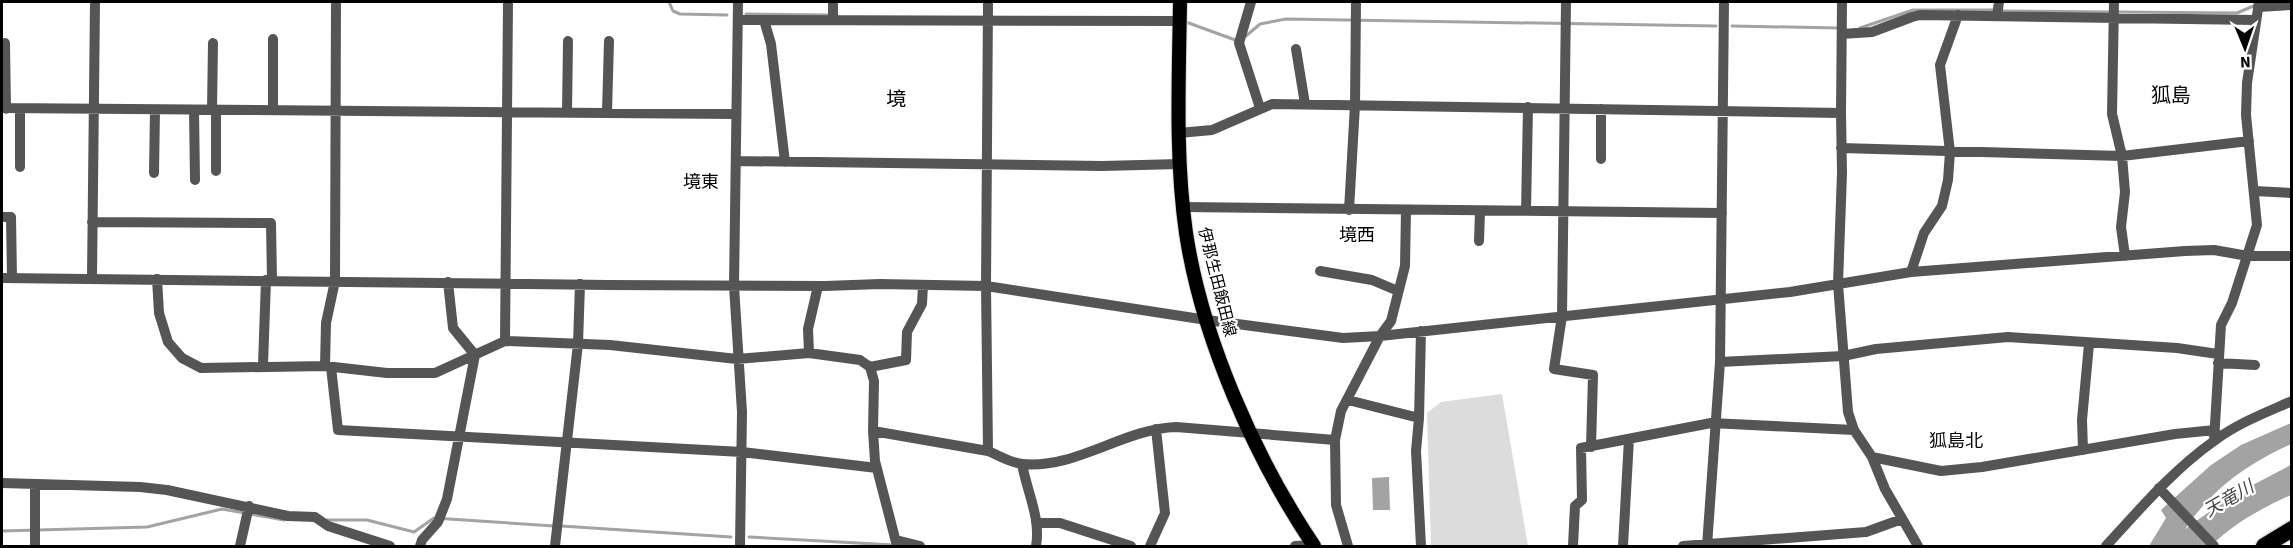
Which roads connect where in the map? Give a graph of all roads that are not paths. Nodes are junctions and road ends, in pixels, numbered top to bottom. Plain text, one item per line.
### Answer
1 (95, 2) edge
2 (336, 2) edge
3 (508, 2) edge
4 (738, 2) edge
5 (833, 2) edge
6 (988, 2) edge
7 (1180, 2) edge
8 (1251, 2) edge
9 (1356, 2) edge
10 (1566, 2) edge
11 (1724, 2) edge
12 (1842, 2) edge
13 (2258, 4) edge
14 (2292, 5) edge
15 (1998, 10) edge
16 (2114, 11) edge
17 (1959, 15) junction
18 (832, 17) junction
19 (988, 18) junction
20 (738, 20) junction
21 (764, 20) junction
22 (2256, 20) junction
23 (1179, 21) junction
24 (1842, 30) junction
25 (273, 39) dead end
26 (568, 41) dead end
27 (609, 41) dead end
28 (5, 43) dead end
29 (213, 43) dead end
30 (1296, 49) dead end
31 (1305, 104) junction
32 (1355, 105) junction
33 (1528, 107) junction
34 (1260, 108) junction
35 (1563, 108) junction
36 (4, 109) edge
37 (20, 109) junction
38 (1601, 109) junction
39 (92, 110) junction
40 (155, 110) junction
41 (194, 110) junction
42 (214, 110) junction
43 (273, 110) junction
44 (336, 111) junction
45 (506, 111) junction
46 (1723, 111) junction
47 (567, 112) junction
48 (607, 112) junction
49 (1841, 113) junction
50 (736, 114) junction
51 (1179, 133) junction
52 (2249, 141) junction
53 (1841, 148) junction
54 (1950, 152) junction
55 (2122, 156) junction
56 (1601, 159) dead end
57 (736, 161) junction
58 (785, 162) junction
59 (987, 164) junction
60 (1180, 164) junction
61 (20, 167) dead end
62 (216, 171) dead end
63 (154, 173) dead end
64 (195, 180) dead end
65 (2255, 190) junction
66 (2292, 193) edge
67 (1184, 207) junction
68 (1349, 210) junction
69 (1406, 210) junction
70 (1480, 211) junction
71 (1526, 211) junction
72 (1562, 212) junction
73 (1722, 213) junction
74 (2, 217) edge
75 (92, 222) junction
76 (1479, 241) dead end
77 (2125, 256) junction
78 (2248, 256) junction
79 (2292, 256) edge
80 (1320, 271) dead end
81 (1911, 272) junction
82 (7, 278) edge
83 (92, 278) junction
84 (157, 279) junction
85 (269, 280) junction
86 (335, 281) junction
87 (448, 282) junction
88 (506, 283) junction
89 (580, 284) junction
90 (1838, 284) junction
91 (923, 285) junction
92 (734, 286) junction
93 (818, 286) junction
94 (986, 286) junction
95 (1398, 291) junction
96 (1720, 298) junction
97 (1562, 316) junction
98 (1207, 320) junction
99 (1421, 331) junction
100 (1380, 336) junction
101 (505, 341) junction
102 (578, 344) junction
103 (2089, 344) junction
104 (809, 352) junction
105 (475, 355) junction
106 (1843, 356) junction
107 (737, 358) junction
108 (2218, 358) junction
109 (1720, 362) junction
110 (263, 365) junction
111 (2255, 365) dead end
112 (328, 367) junction
113 (870, 367) junction
114 (1348, 400) junction
115 (2292, 401) edge
116 (1419, 418) junction
117 (1716, 424) junction
118 (1156, 429) junction
119 (1854, 430) junction
120 (873, 431) junction
121 (1251, 434) junction
122 (2215, 435) junction
123 (459, 436) junction
124 (1629, 439) junction
125 (1335, 440) junction
126 (566, 444) junction
127 (1591, 447) junction
128 (2083, 450) junction
129 (988, 451) junction
130 (742, 452) junction
131 (1872, 457) junction
132 (1022, 464) junction
133 (877, 468) junction
134 (2, 483) edge
135 (34, 484) junction
136 (2161, 490) junction
137 (248, 511) junction
138 (1902, 519) junction
139 (1038, 523) junction
140 (2292, 530) edge
141 (1817, 541) edge
142 (896, 544) edge
143 (1915, 545) edge
144 (34, 546) edge
145 (240, 546) edge
146 (390, 546) edge
147 (420, 546) edge
148 (555, 546) edge
149 (740, 546) edge
150 (920, 546) edge
151 (1036, 546) edge
152 (1131, 546) edge
153 (1150, 546) edge
154 (1295, 546) edge
155 (1314, 546) edge
156 (1348, 546) edge
157 (1421, 546) edge
158 (1573, 546) edge
159 (1623, 546) edge
160 (1683, 546) edge
161 (1707, 546) edge
162 (2106, 546) edge
163 (2214, 546) edge
164 (2264, 546) edge

1 - 39 street
2 - 44 street
3 - 45 street
4 - 20 street
5 - 18 street
6 - 19 street
7 - 23 main road, 伊那生田飯田線
8 - 34 street
9 - 32 street
10 - 35 street
11 - 46 street
12 - 24 street
13 - 14 street
13 - 22 street
15 - 16 street
15 - 17 street
16 - 22 street
16 - 55 street
17 - 24 street
17 - 54 street
18 - 19 street
18 - 21 street
19 - 23 street
19 - 59 street
20 - 21 street
20 - 50 street
21 - 58 street
22 - 52 street
23 - 51 main road, 伊那生田飯田線
24 - 49 street
25 - 43 street
26 - 47 street
27 - 48 street
28 - 36 street
29 - 42 street
30 - 31 street
31 - 32 street
31 - 34 street
32 - 33 street
32 - 68 street
33 - 35 street
33 - 71 street
34 - 51 street
35 - 38 street
35 - 72 street
36 - 37 street
37 - 39 street
37 - 61 street
38 - 46 street
38 - 56 street
39 - 40 street
39 - 75 street
40 - 41 street
40 - 63 street
41 - 42 street
41 - 64 street
42 - 43 street
42 - 62 street
43 - 44 street
44 - 45 street
44 - 86 street
45 - 47 street
45 - 88 street
46 - 49 street
46 - 73 street
47 - 48 street
48 - 50 street
49 - 53 street
50 - 57 street
51 - 60 main road, 伊那生田飯田線
52 - 55 street
52 - 65 street
53 - 54 street
53 - 90 street
54 - 55 street
54 - 81 street
55 - 77 street
57 - 58 street
57 - 92 street
58 - 59 street
59 - 60 street
59 - 94 street
60 - 67 main road, 伊那生田飯田線
65 - 66 street
65 - 78 street
67 - 68 street
67 - 98 main road, 伊那生田飯田線
68 - 69 street
69 - 70 street
69 - 95 street
70 - 71 street
70 - 76 street
71 - 72 street
72 - 73 street
72 - 97 street
73 - 96 street
74 - 82 street
75 - 83 street
75 - 85 street
77 - 78 street
77 - 81 street
78 - 79 street
78 - 108 street
80 - 95 street
81 - 90 street
82 - 83 street
83 - 84 street
84 - 85 street
84 - 110 street
85 - 86 street
85 - 110 street
86 - 87 street
86 - 112 street
87 - 88 street
87 - 105 street
88 - 89 street
88 - 101 street
89 - 92 street
89 - 102 street
90 - 96 street
90 - 106 street
91 - 93 street
91 - 94 street
91 - 113 street
92 - 93 street
92 - 107 street
93 - 104 street
94 - 98 street
94 - 129 street
95 - 100 street
96 - 97 street
96 - 109 street
97 - 99 street
97 - 127 street
98 - 100 street
98 - 121 main road, 伊那生田飯田線
99 - 100 street
99 - 116 street
100 - 114 street
101 - 102 street
101 - 105 street
102 - 107 street
102 - 126 street
103 - 106 street
103 - 108 street
103 - 128 street
104 - 107 street
104 - 113 street
105 - 112 street
105 - 123 street
106 - 109 street
106 - 119 street
107 - 130 street
108 - 111 street
108 - 122 street
109 - 117 street
110 - 112 street
112 - 123 street
113 - 120 street
114 - 116 street
114 - 125 street
115 - 122 street
116 - 157 street
117 - 119 street
117 - 124 street
117 - 161 street
118 - 121 street
118 - 132 street
118 - 153 street
119 - 131 street
120 - 129 street
120 - 133 street
121 - 125 street
121 - 155 main road, 伊那生田飯田線
122 - 128 street
122 - 136 street
123 - 126 street
123 - 147 street
124 - 127 street
124 - 159 street
125 - 156 street
126 - 130 street
126 - 148 street
127 - 158 street
128 - 131 street
129 - 132 street
130 - 133 street
130 - 149 street
131 - 138 street
132 - 139 street
133 - 142 street
134 - 135 street
135 - 137 street
135 - 144 street
136 - 162 street
136 - 163 street
137 - 145 street
137 - 146 street
138 - 141 street
138 - 143 street
139 - 151 street
139 - 152 street
140 - 164 highway
141 - 161 street
142 - 150 street
154 - 155 street
160 - 161 street

